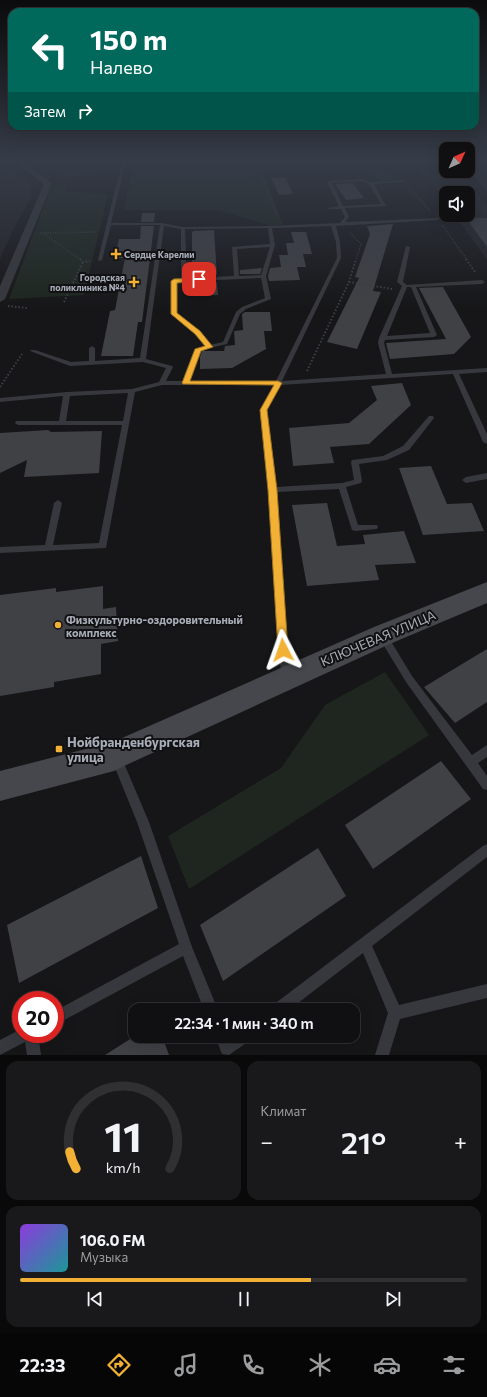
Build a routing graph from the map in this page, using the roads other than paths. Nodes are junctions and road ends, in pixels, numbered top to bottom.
1 (37, 210) edge
2 (111, 210) edge
3 (344, 210) edge
4 (437, 219) dead end
5 (108, 224) junction
6 (162, 224) junction
7 (333, 224) junction
8 (341, 224) junction
9 (270, 227) junction
10 (183, 228) junction
11 (273, 245) junction
12 (408, 247) dead end
13 (100, 260) road end
14 (263, 276) junction
15 (237, 278) junction
16 (184, 280) junction
17 (482, 282) dead end
18 (413, 286) junction
19 (404, 289) junction
20 (3, 302) edge
21 (382, 338) junction
22 (209, 347) junction
23 (92, 348) dead end
24 (33, 351) dead end
25 (143, 360) junction
26 (92, 362) junction
27 (487, 370) edge
28 (454, 372) junction
29 (389, 376) junction
30 (162, 383) junction
31 (186, 383) junction
32 (278, 383) junction
33 (132, 391) junction
34 (67, 394) junction
35 (0, 400) edge
36 (431, 418) dead end
37 (18, 423) dead end
38 (62, 423) junction
39 (125, 423) junction
40 (487, 442) edge
41 (487, 476) edge
42 (466, 480) dead end
43 (342, 486) junction
44 (273, 490) junction
45 (58, 503) dead end
46 (374, 527) dead end
47 (48, 548) junction
48 (0, 550) edge
49 (487, 592) edge
50 (382, 635) junction
51 (287, 678) junction
52 (487, 750) edge
53 (114, 756) junction
54 (471, 762) junction
55 (487, 785) edge
56 (0, 786) edge
57 (487, 850) edge
58 (365, 944) junction
59 (186, 947) junction
60 (487, 991) edge
61 (208, 1003) edge
62 (287, 1003) edge
63 (64, 1013) edge
64 (395, 1013) junction
65 (12, 1042) edge
66 (33, 1043) edge
67 (236, 1043) edge
68 (0, 1048) edge
69 (225, 1052) edge
70 (34, 1055) edge
71 (382, 1055) edge

1 - 20 street
2 - 5 lane
3 - 8 lane
4 - 8 lane
5 - 6 lane
5 - 13 lane
6 - 10 lane
6 - 25 lane
7 - 8 lane
7 - 9 lane
7 - 32 lane
9 - 10 lane
9 - 11 lane
10 - 16 lane
11 - 14 lane
11 - 15 lane
12 - 19 lane
14 - 15 lane
14 - 22 lane
15 - 16 lane
16 - 22 lane
17 - 18 lane
18 - 19 lane
18 - 21 lane
19 - 21 lane
21 - 29 lane
22 - 31 lane
23 - 26 lane
24 - 26 lane
25 - 26 lane
25 - 30 lane
27 - 28 lane
28 - 29 lane
28 - 40 lane
29 - 32 lane
30 - 31 lane
30 - 33 lane
31 - 32 lane
32 - 44 lane
33 - 34 lane
33 - 39 lane
34 - 35 lane
34 - 38 lane
36 - 43 lane
37 - 38 lane
38 - 39 lane
39 - 47 lane
41 - 42 lane
43 - 44 lane
43 - 46 lane
44 - 51 lane
45 - 47 lane
47 - 48 lane
49 - 50 main road, КЛЮЧЕВАЯ УЛИЦА
50 - 51 main road, КЛЮЧЕВАЯ УЛИЦА
50 - 54 lane
51 - 53 main road, КЛЮЧЕВАЯ УЛИЦА
52 - 54 lane
53 - 56 main road, КЛЮЧЕВАЯ УЛИЦА
53 - 59 lane
54 - 55 lane
57 - 58 lane
58 - 62 lane
58 - 64 lane
59 - 61 lane
59 - 63 lane
60 - 64 lane
64 - 71 lane
65 - 68 lane
66 - 70 lane
67 - 69 lane

